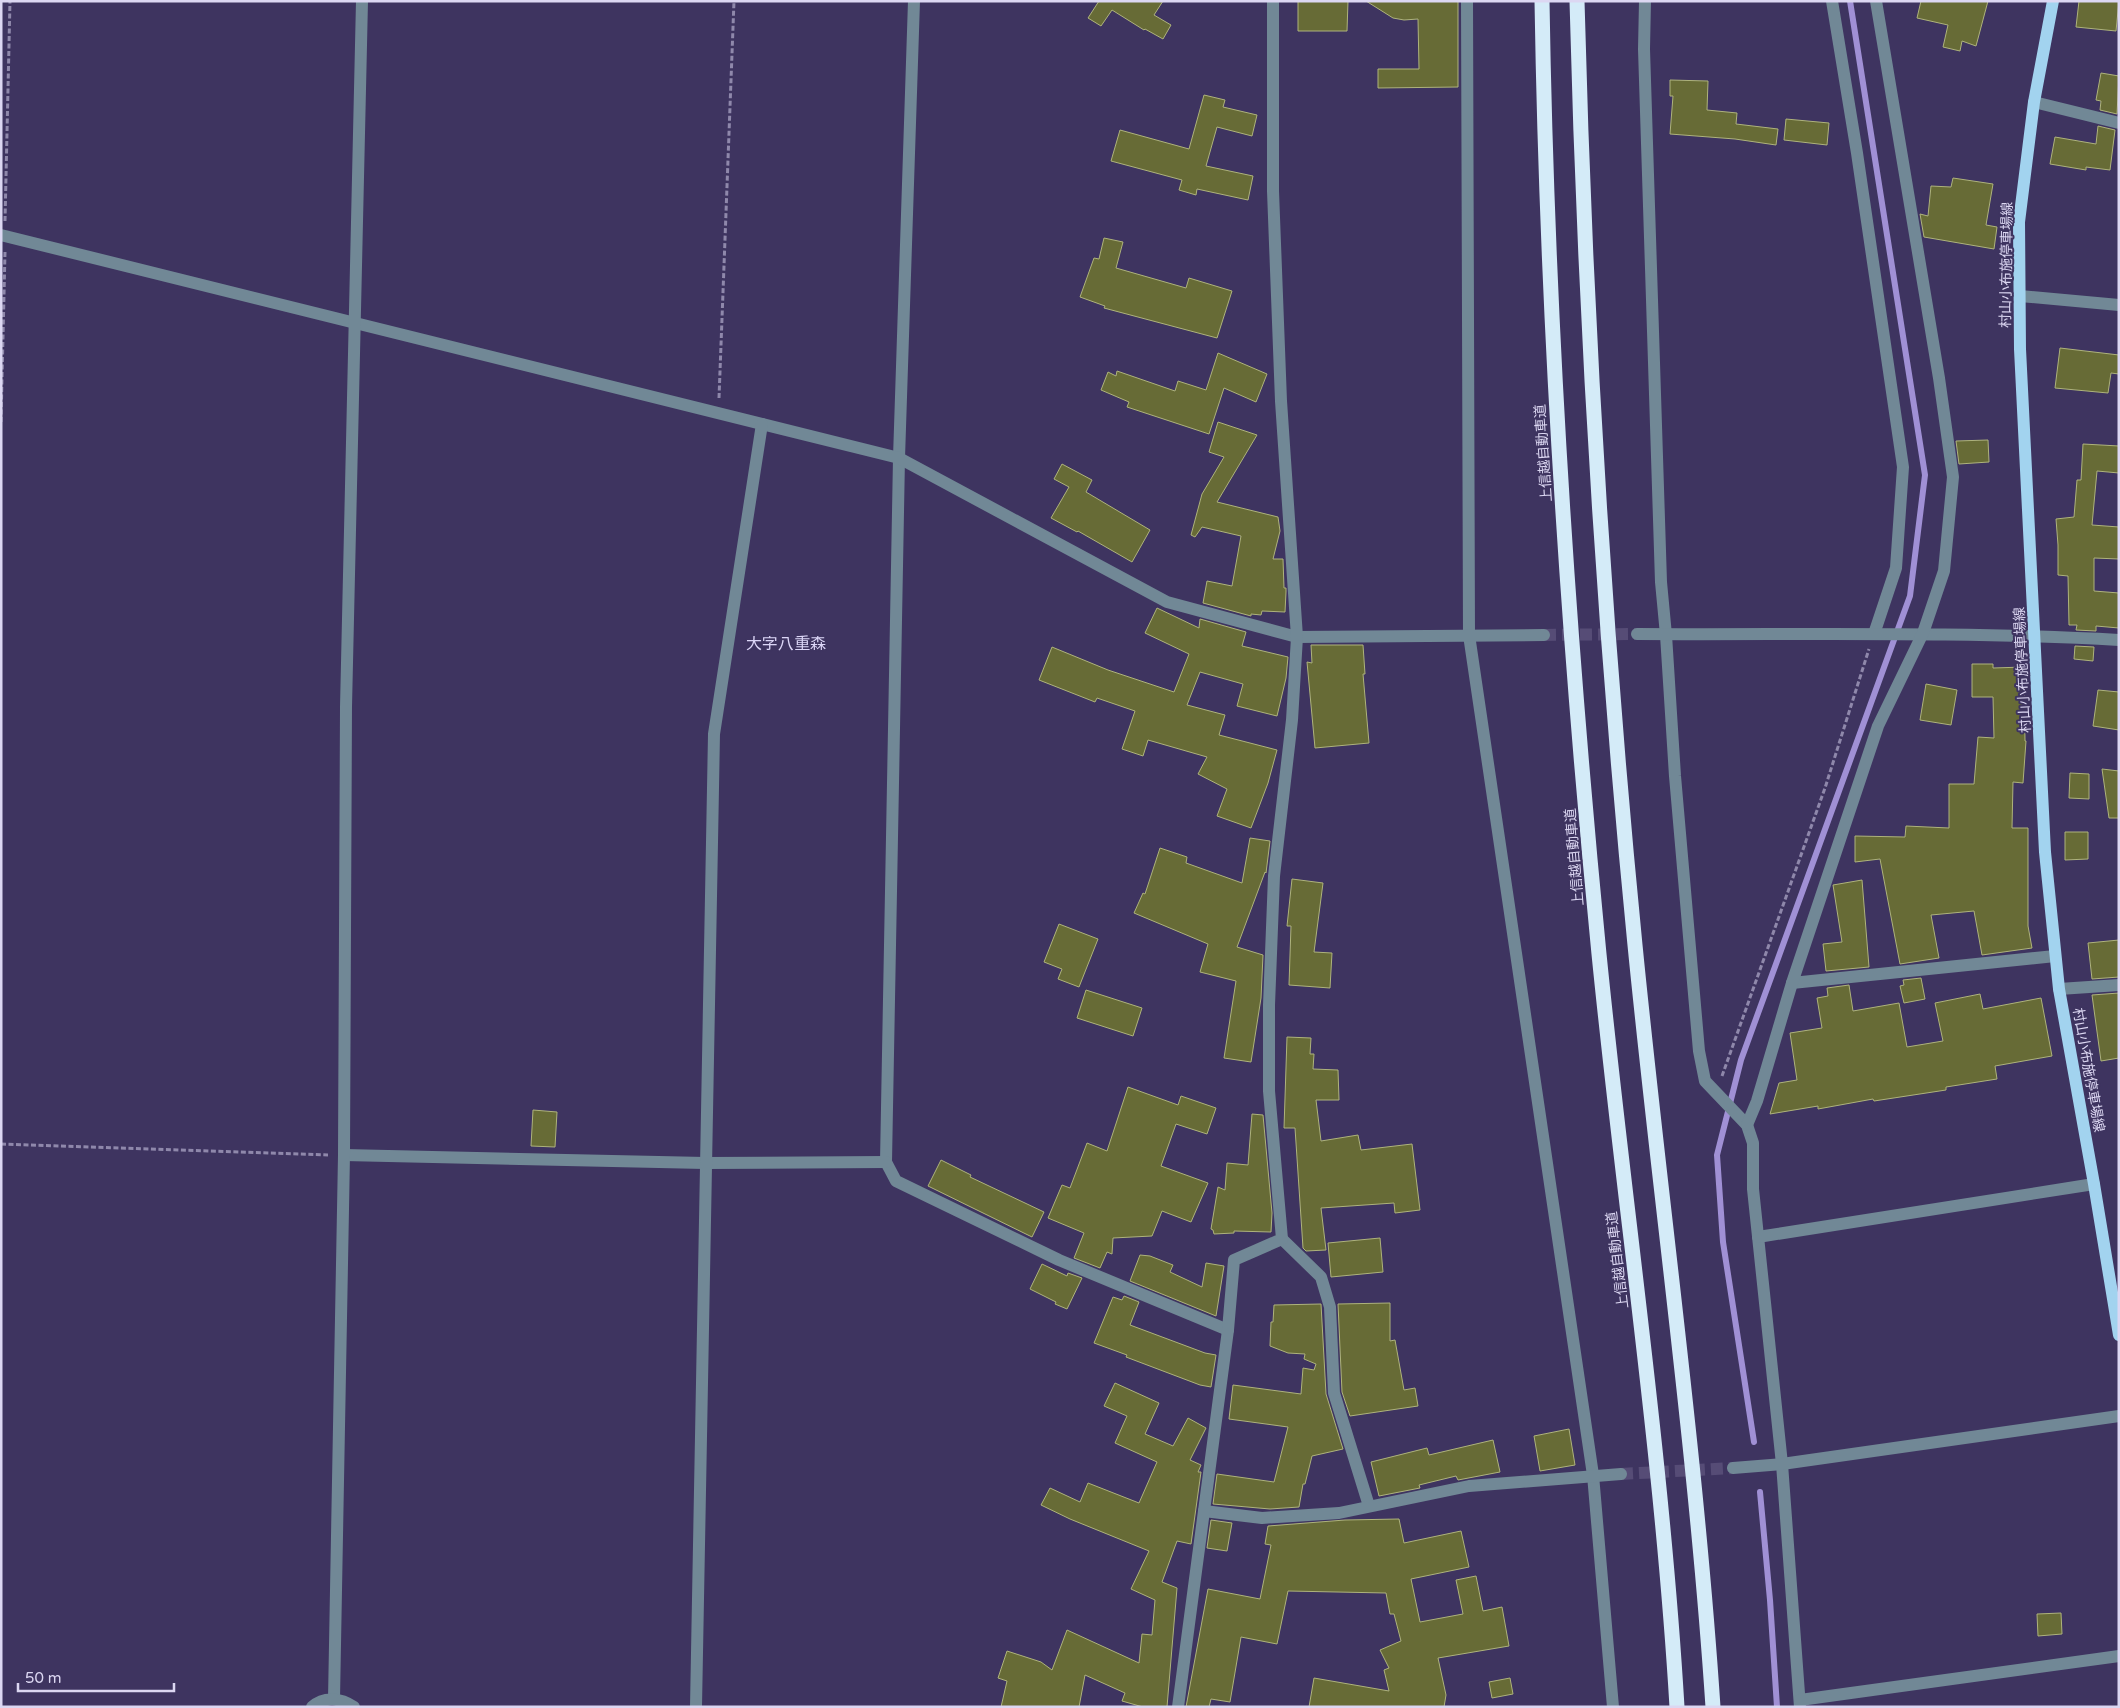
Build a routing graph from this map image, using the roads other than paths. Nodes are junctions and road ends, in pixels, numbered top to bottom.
1 (362, 1) edge
2 (914, 1) edge
3 (1272, 1) edge
4 (1467, 1) edge
5 (1542, 1) edge
6 (1577, 1) edge
7 (1645, 1) edge
8 (1832, 1) edge
9 (1876, 1) edge
10 (2053, 1) edge
11 (2034, 102) junction
12 (2119, 123) edge
13 (3, 236) edge
14 (2020, 296) junction
15 (2119, 305) edge
16 (356, 324) junction
17 (762, 424) junction
18 (899, 458) junction
19 (1917, 633) junction
20 (1638, 634) tunnel mouth
21 (1666, 634) junction
22 (1877, 634) junction
23 (1469, 635) junction
24 (1544, 635) tunnel mouth
25 (2035, 635) junction
26 (1297, 637) junction
27 (2119, 640) edge
28 (2055, 956) junction
29 (1792, 983) junction
30 (2119, 985) edge
31 (2059, 989) junction
32 (1744, 1122) junction
33 (344, 1156) junction
34 (886, 1162) junction
35 (705, 1163) junction
36 (2094, 1184) junction
37 (1758, 1238) junction
38 (1282, 1239) junction
39 (1228, 1330) junction
40 (2119, 1335) edge
41 (2119, 1416) edge
42 (1782, 1464) junction
43 (1733, 1468) tunnel mouth
44 (1621, 1474) tunnel mouth
45 (1593, 1475) junction
46 (1369, 1506) junction
47 (1204, 1511) junction
48 (2119, 1656) edge
49 (334, 1699) junction
50 (1800, 1704) edge
51 (312, 1707) edge
52 (354, 1707) edge
53 (696, 1707) edge
54 (1178, 1707) edge
55 (1613, 1707) edge
56 (1677, 1707) edge
57 (1712, 1707) edge

1 - 16 street
2 - 18 street
3 - 26 street
4 - 23 street
5 - 56 highway, 上信越自動車道
6 - 57 highway
7 - 21 street
8 - 22 street
9 - 19 street
10 - 11 main road, 村山小布施停車場線
11 - 12 street
11 - 14 main road, 村山小布施停車場線
13 - 16 street
14 - 15 street
14 - 25 main road, 村山小布施停車場線
16 - 17 street
16 - 33 street
17 - 18 street
17 - 35 street
18 - 26 street
18 - 34 street
19 - 22 street
19 - 25 street
19 - 29 street
20 - 21 street
21 - 22 street
21 - 32 street
23 - 24 street
23 - 26 street
23 - 45 street
25 - 27 street
25 - 28 main road, 村山小布施停車場線
26 - 38 street
28 - 29 street
28 - 31 main road, 村山小布施停車場線
29 - 32 street
30 - 31 street
31 - 36 main road, 村山小布施停車場線
32 - 37 street
33 - 35 street
33 - 49 street
34 - 35 street
34 - 39 street
35 - 53 street
36 - 37 street
36 - 40 main road, 村山小布施停車場線
37 - 42 street
38 - 39 street
38 - 46 street
39 - 47 street
41 - 42 street
42 - 43 street
42 - 50 street
44 - 45 street
45 - 46 street
45 - 55 street
46 - 47 street
47 - 54 street
48 - 50 street
49 - 51 street
49 - 52 street

